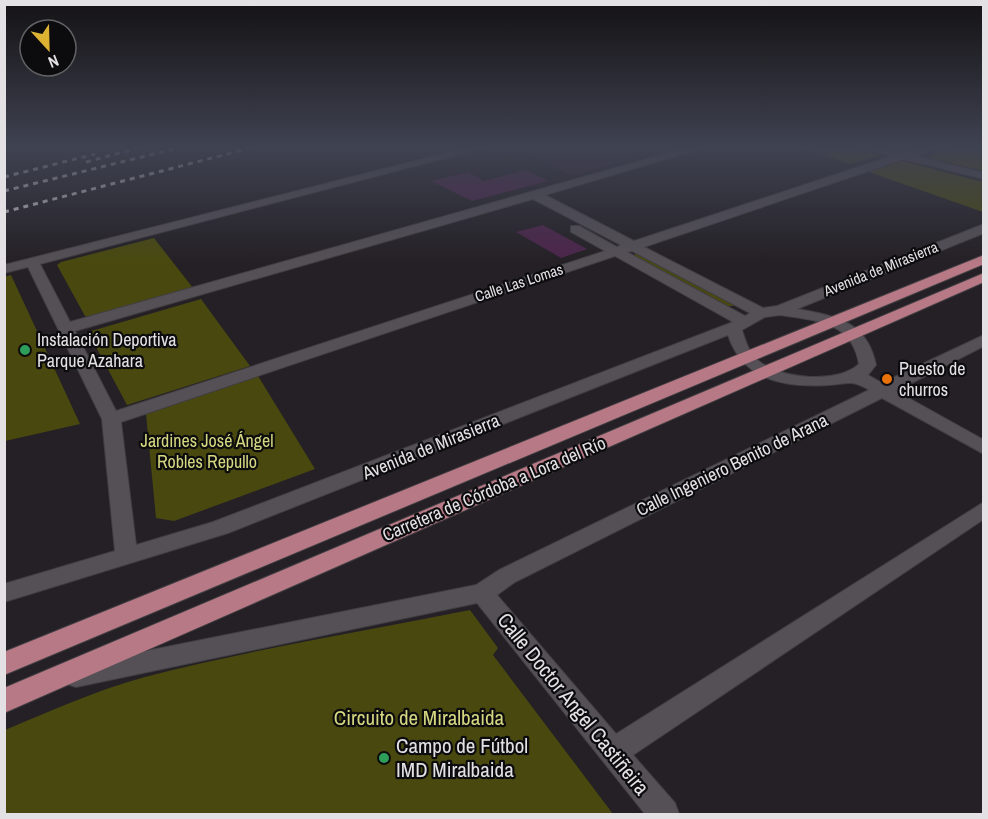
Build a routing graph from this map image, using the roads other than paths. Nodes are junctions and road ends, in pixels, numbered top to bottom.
1 (328, 186) edge
2 (565, 186) edge
3 (811, 186) edge
4 (535, 195) junction
5 (521, 199) junction
6 (984, 228) edge
7 (632, 245) junction
8 (615, 251) junction
9 (984, 259) edge
10 (32, 262) junction
11 (4, 269) edge
12 (984, 277) edge
13 (780, 310) junction
14 (761, 313) junction
15 (836, 322) junction
16 (738, 324) junction
17 (64, 329) junction
18 (856, 333) junction
19 (984, 340) edge
20 (746, 359) junction
21 (766, 371) junction
22 (857, 376) junction
23 (883, 390) junction
24 (111, 418) junction
25 (984, 448) edge
26 (984, 509) edge
27 (127, 558) junction
28 (4, 593) edge
29 (482, 593) junction
30 (4, 664) edge
31 (51, 681) junction
32 (4, 701) edge
33 (613, 752) junction
34 (664, 814) edge

1 - 10 street
2 - 4 street
3 - 7 street, Calle Las Lomas
4 - 5 street
4 - 7 street
5 - 8 street
5 - 17 street
6 - 13 street, Avenida de Mirasierra
7 - 8 street, Calle Las Lomas
7 - 14 street
8 - 16 street
8 - 24 street, Calle Las Lomas
9 - 15 main road, Carretera de Córdoba a Lora del Río
10 - 11 street
10 - 17 street
12 - 18 main road, Carretera de Córdoba a Lora del Río
13 - 14 street, Avenida de Mirasierra
13 - 15 street
14 - 16 street, Avenida de Mirasierra
15 - 18 street
15 - 20 main road, Carretera de Córdoba a Lora del Río
16 - 20 street
16 - 27 street, Avenida de Mirasierra
17 - 24 street
18 - 21 main road, Carretera de Córdoba a Lora del Río
18 - 22 street
19 - 23 street, Calle Ingeniero Benito de Arana
20 - 21 street
20 - 30 main road, Carretera de Córdoba a Lora del Río
21 - 22 street
21 - 31 main road, Carretera de Córdoba a Lora del Río
22 - 23 street
23 - 25 street
23 - 29 street, Calle Ingeniero Benito de Arana
24 - 27 street
26 - 33 street
27 - 28 street, Avenida de Mirasierra
29 - 31 street
29 - 33 street, Calle Doctor Angel Castiñeira
31 - 32 main road, Carretera de Córdoba a Lora del Río
33 - 34 street, Calle Doctor Angel Castiñeira

